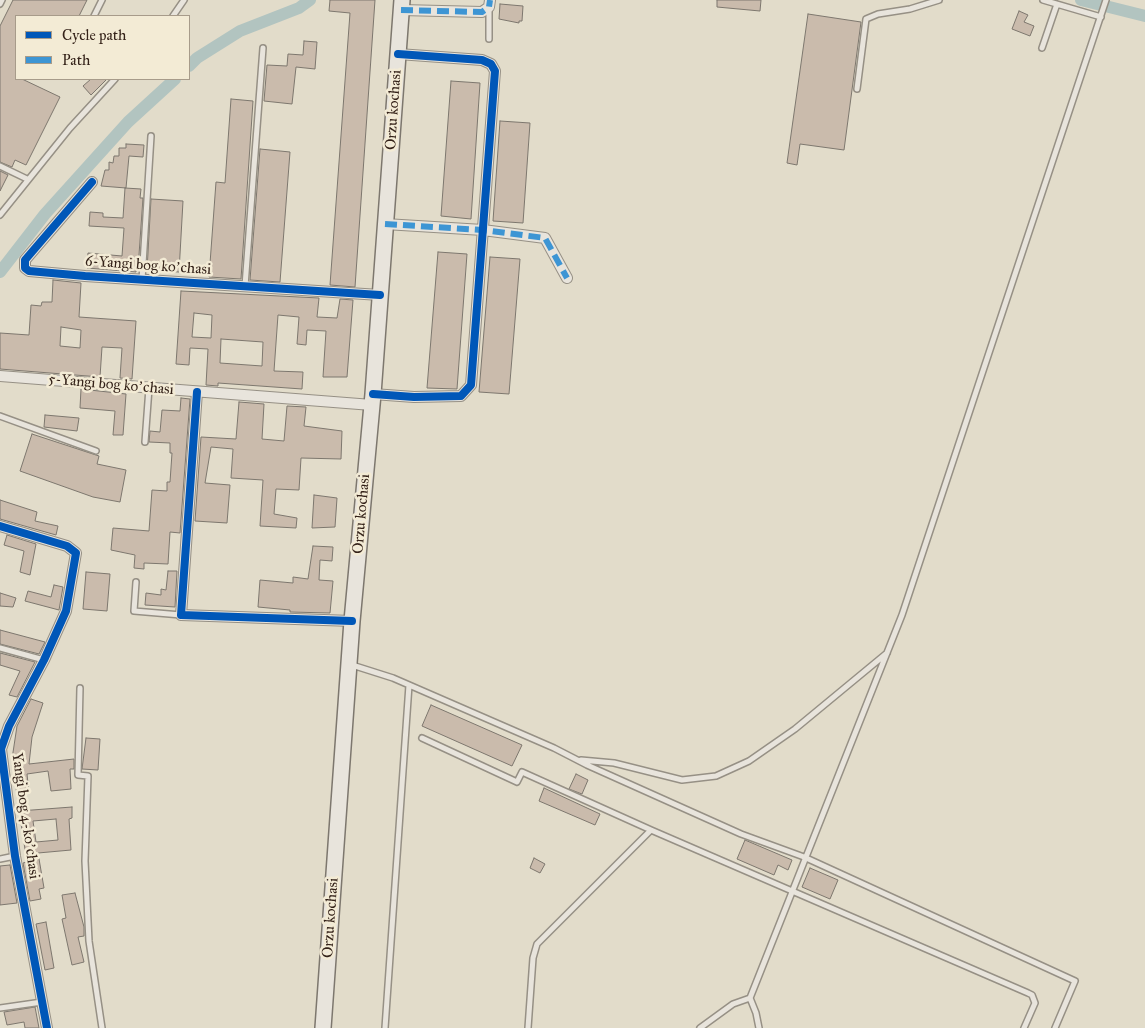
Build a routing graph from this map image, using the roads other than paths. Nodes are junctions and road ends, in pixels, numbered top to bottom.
1 (2, 0) edge
2 (102, 0) edge
3 (184, 0) edge
4 (939, 0) edge
5 (1043, 0) edge
6 (1106, 0) edge
7 (490, 3) edge
8 (0, 4) edge
9 (1057, 4) junction
10 (402, 5) edge
11 (94, 15) edge
12 (174, 15) edge
13 (1101, 17) junction
14 (488, 38) dead end
15 (263, 48) dead end
16 (1042, 48) dead end
17 (398, 54) junction
18 (114, 80) edge
19 (856, 89) dead end
20 (151, 136) dead end
21 (0, 166) edge
22 (26, 179) junction
23 (92, 182) dead end
24 (0, 215) edge
25 (385, 224) junction
26 (483, 230) junction
27 (567, 278) dead end
28 (142, 280) junction
29 (245, 286) junction
30 (380, 295) junction
31 (0, 376) edge
32 (148, 388) junction
33 (197, 392) junction
34 (372, 400) junction
35 (0, 416) edge
36 (145, 442) dead end
37 (96, 451) dead end
38 (0, 526) edge
39 (136, 582) dead end
40 (181, 614) junction
41 (352, 621) junction
42 (0, 648) edge
43 (887, 653) junction
44 (44, 660) junction
45 (349, 664) junction
46 (409, 685) junction
47 (80, 688) dead end
48 (422, 738) dead end
49 (0, 749) edge
50 (576, 759) junction
51 (651, 830) junction
52 (15, 856) junction
53 (804, 857) junction
54 (0, 859) edge
55 (791, 892) junction
56 (750, 998) junction
57 (42, 1002) junction
58 (0, 1008) edge
59 (46, 1028) edge
60 (102, 1028) edge
61 (323, 1028) edge
62 (385, 1028) edge
63 (528, 1028) edge
64 (700, 1028) edge
65 (759, 1028) edge
66 (1024, 1028) edge
67 (1055, 1028) edge

1 - 8 lane
2 - 11 lane
3 - 12 lane
4 - 19 lane
5 - 9 lane
6 - 13 lane
7 - 10 street
7 - 14 lane
9 - 13 lane
9 - 16 lane
10 - 17 main road, Orzu kochasi
13 - 43 lane
15 - 29 lane
17 - 25 main road, Orzu kochasi
17 - 26 street, 5-Yangi bog koʼchasi
18 - 22 lane
20 - 28 lane
21 - 22 lane
22 - 24 lane
23 - 28 street, 6-Yangi bog koʼchasi
25 - 26 street
25 - 30 main road, Orzu kochasi
26 - 27 street
26 - 34 street, 5-Yangi bog koʼchasi
28 - 29 street, 6-Yangi bog koʼchasi
29 - 30 street, 6-Yangi bog koʼchasi
30 - 34 main road, Orzu kochasi
31 - 32 street, 5-Yangi bog koʼchasi
32 - 33 street, 5-Yangi bog koʼchasi
32 - 36 lane
33 - 34 street, 5-Yangi bog koʼchasi
33 - 40 street
34 - 41 main road, Orzu kochasi
35 - 37 lane
38 - 44 street, Yangi bog 4-koʼchasi
39 - 40 lane
40 - 41 street
41 - 45 main road, Orzu kochasi
42 - 44 lane
43 - 50 lane
43 - 53 lane
44 - 49 street, Yangi bog 4-koʼchasi
45 - 46 lane
45 - 61 main road, Orzu kochasi
46 - 50 lane
46 - 62 lane
47 - 60 lane
48 - 51 lane
49 - 52 street, Yangi bog 4-koʼchasi
50 - 53 lane
51 - 55 lane
51 - 63 lane
52 - 54 lane
52 - 57 street, Yangi bog 4-koʼchasi
53 - 55 lane
53 - 67 lane
55 - 56 lane
55 - 66 lane
56 - 64 lane
56 - 65 lane
57 - 58 lane
57 - 59 street, Yangi bog 4-koʼchasi

